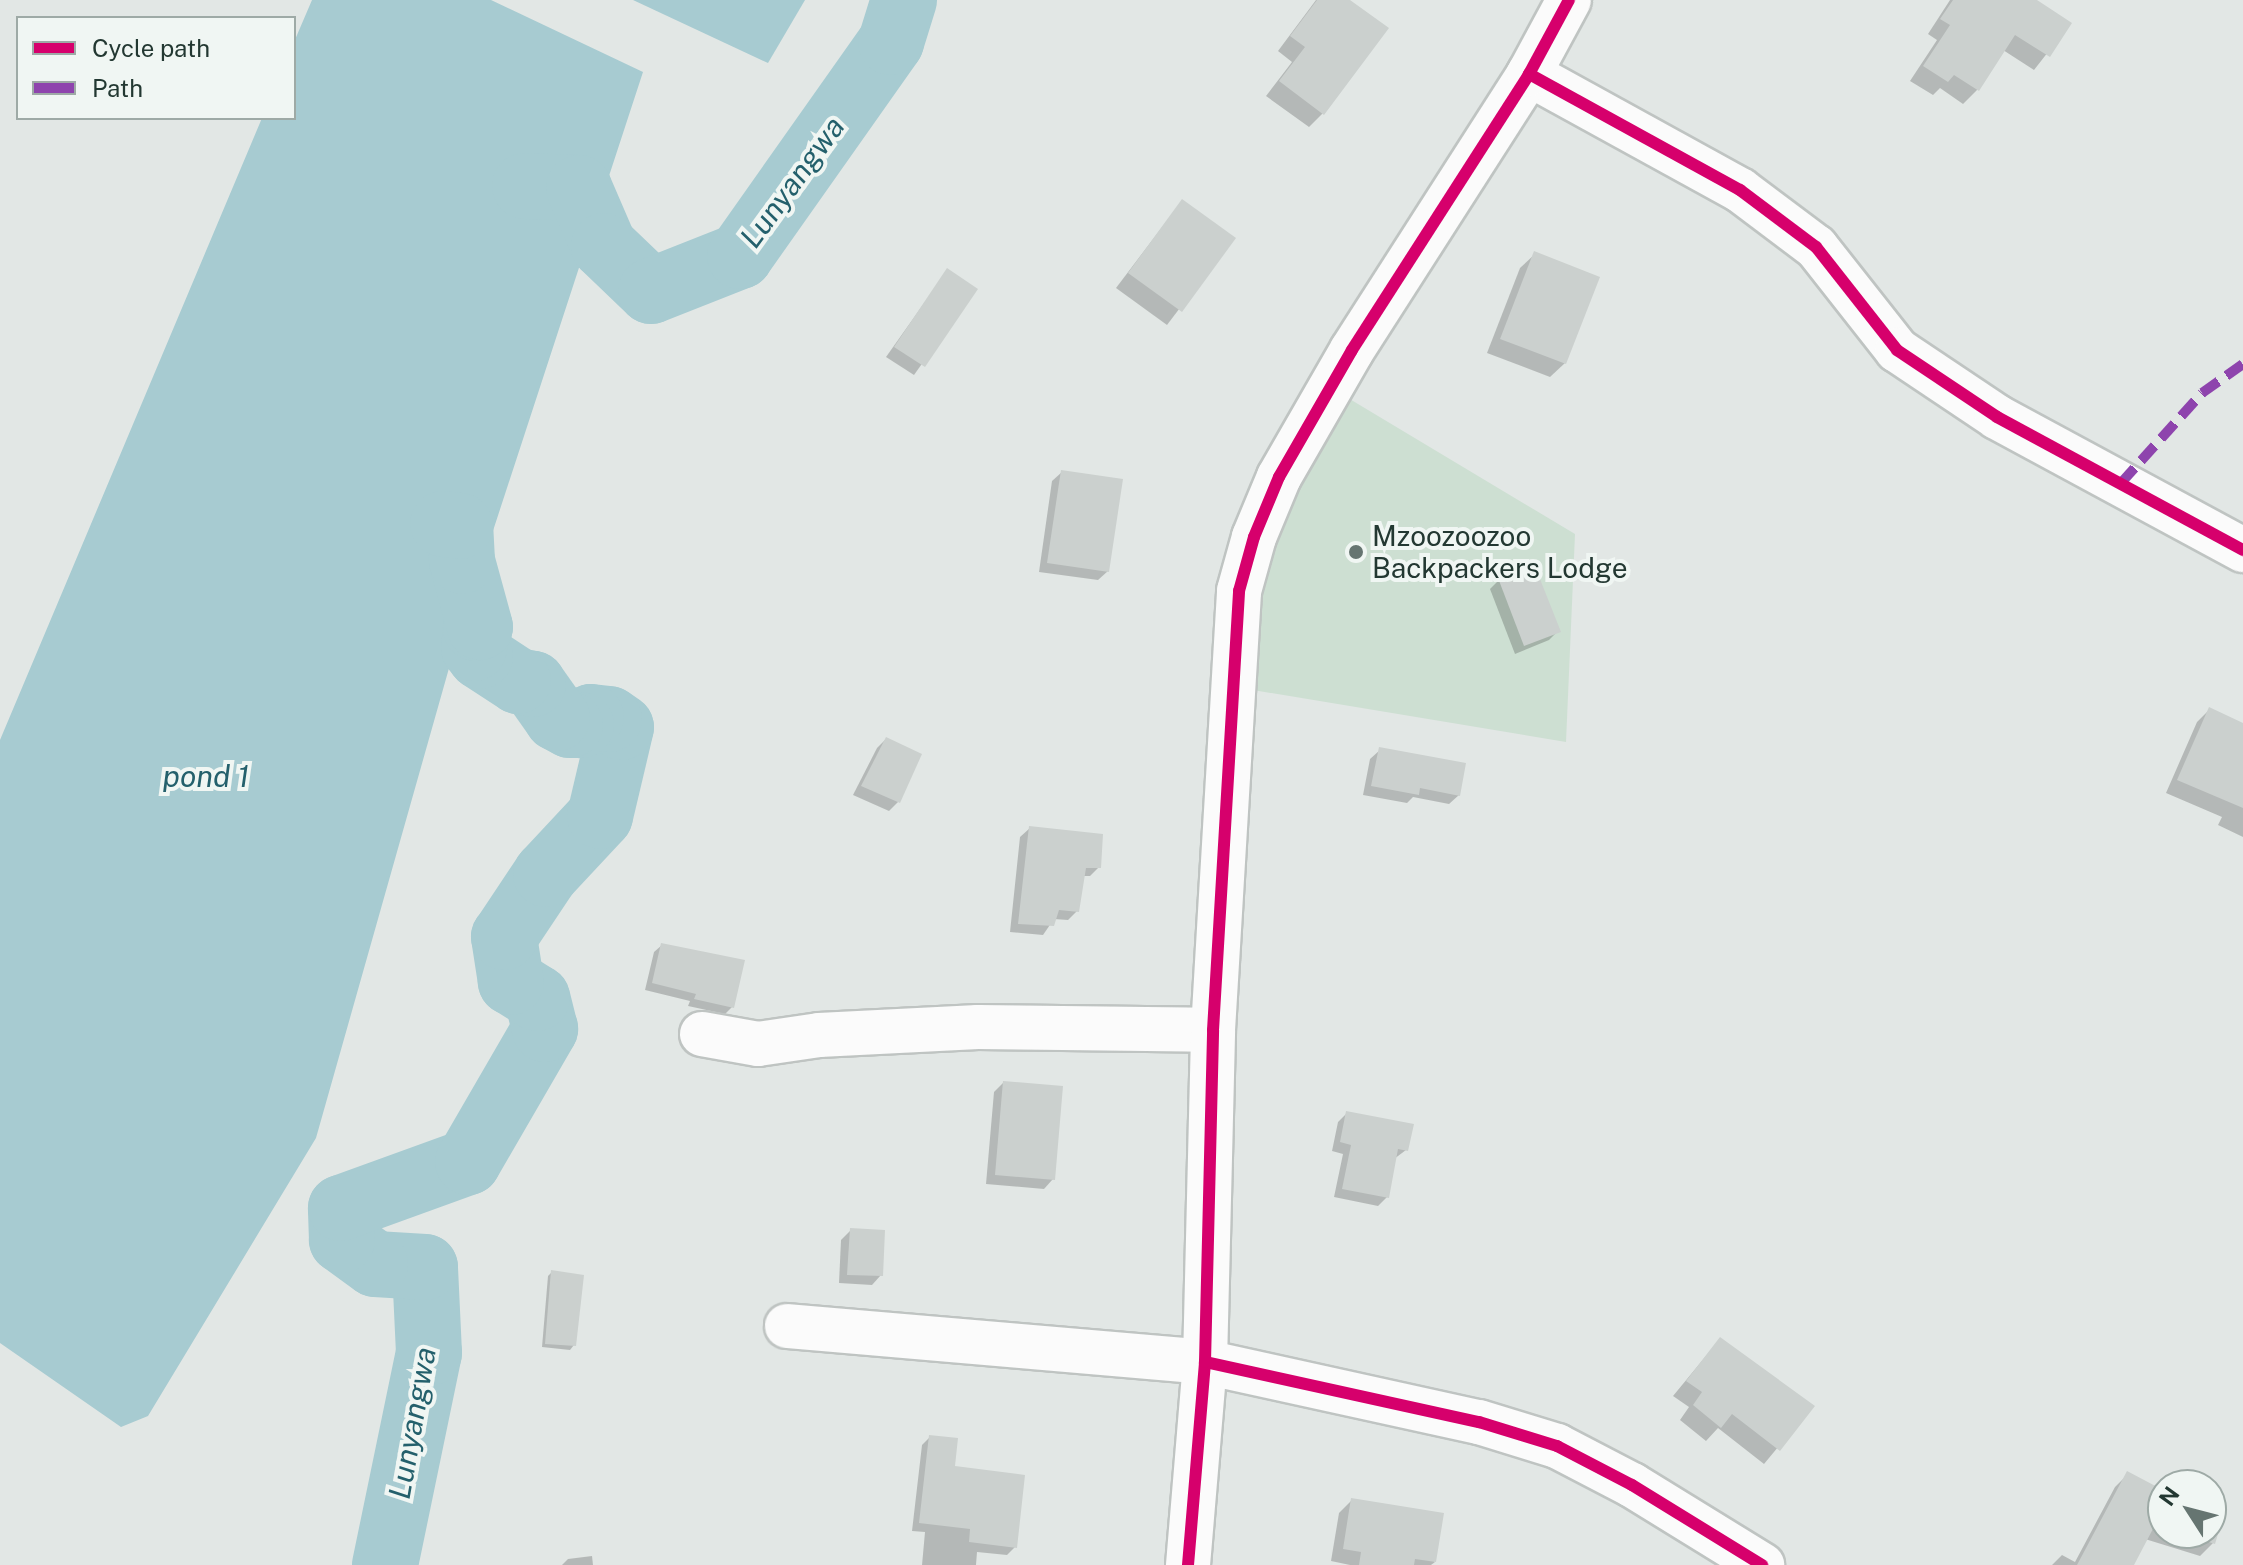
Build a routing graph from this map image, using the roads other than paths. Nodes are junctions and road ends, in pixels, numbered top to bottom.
1 (1569, 0) edge
2 (1529, 74) junction
3 (2243, 550) edge
4 (1213, 1030) junction
5 (702, 1034) dead end
6 (787, 1326) dead end
7 (1205, 1362) junction
8 (1188, 1565) edge
9 (1762, 1565) edge

1 - 2 street
2 - 3 street
2 - 4 street
4 - 5 street
4 - 7 street
6 - 7 street
7 - 8 street
7 - 9 street

